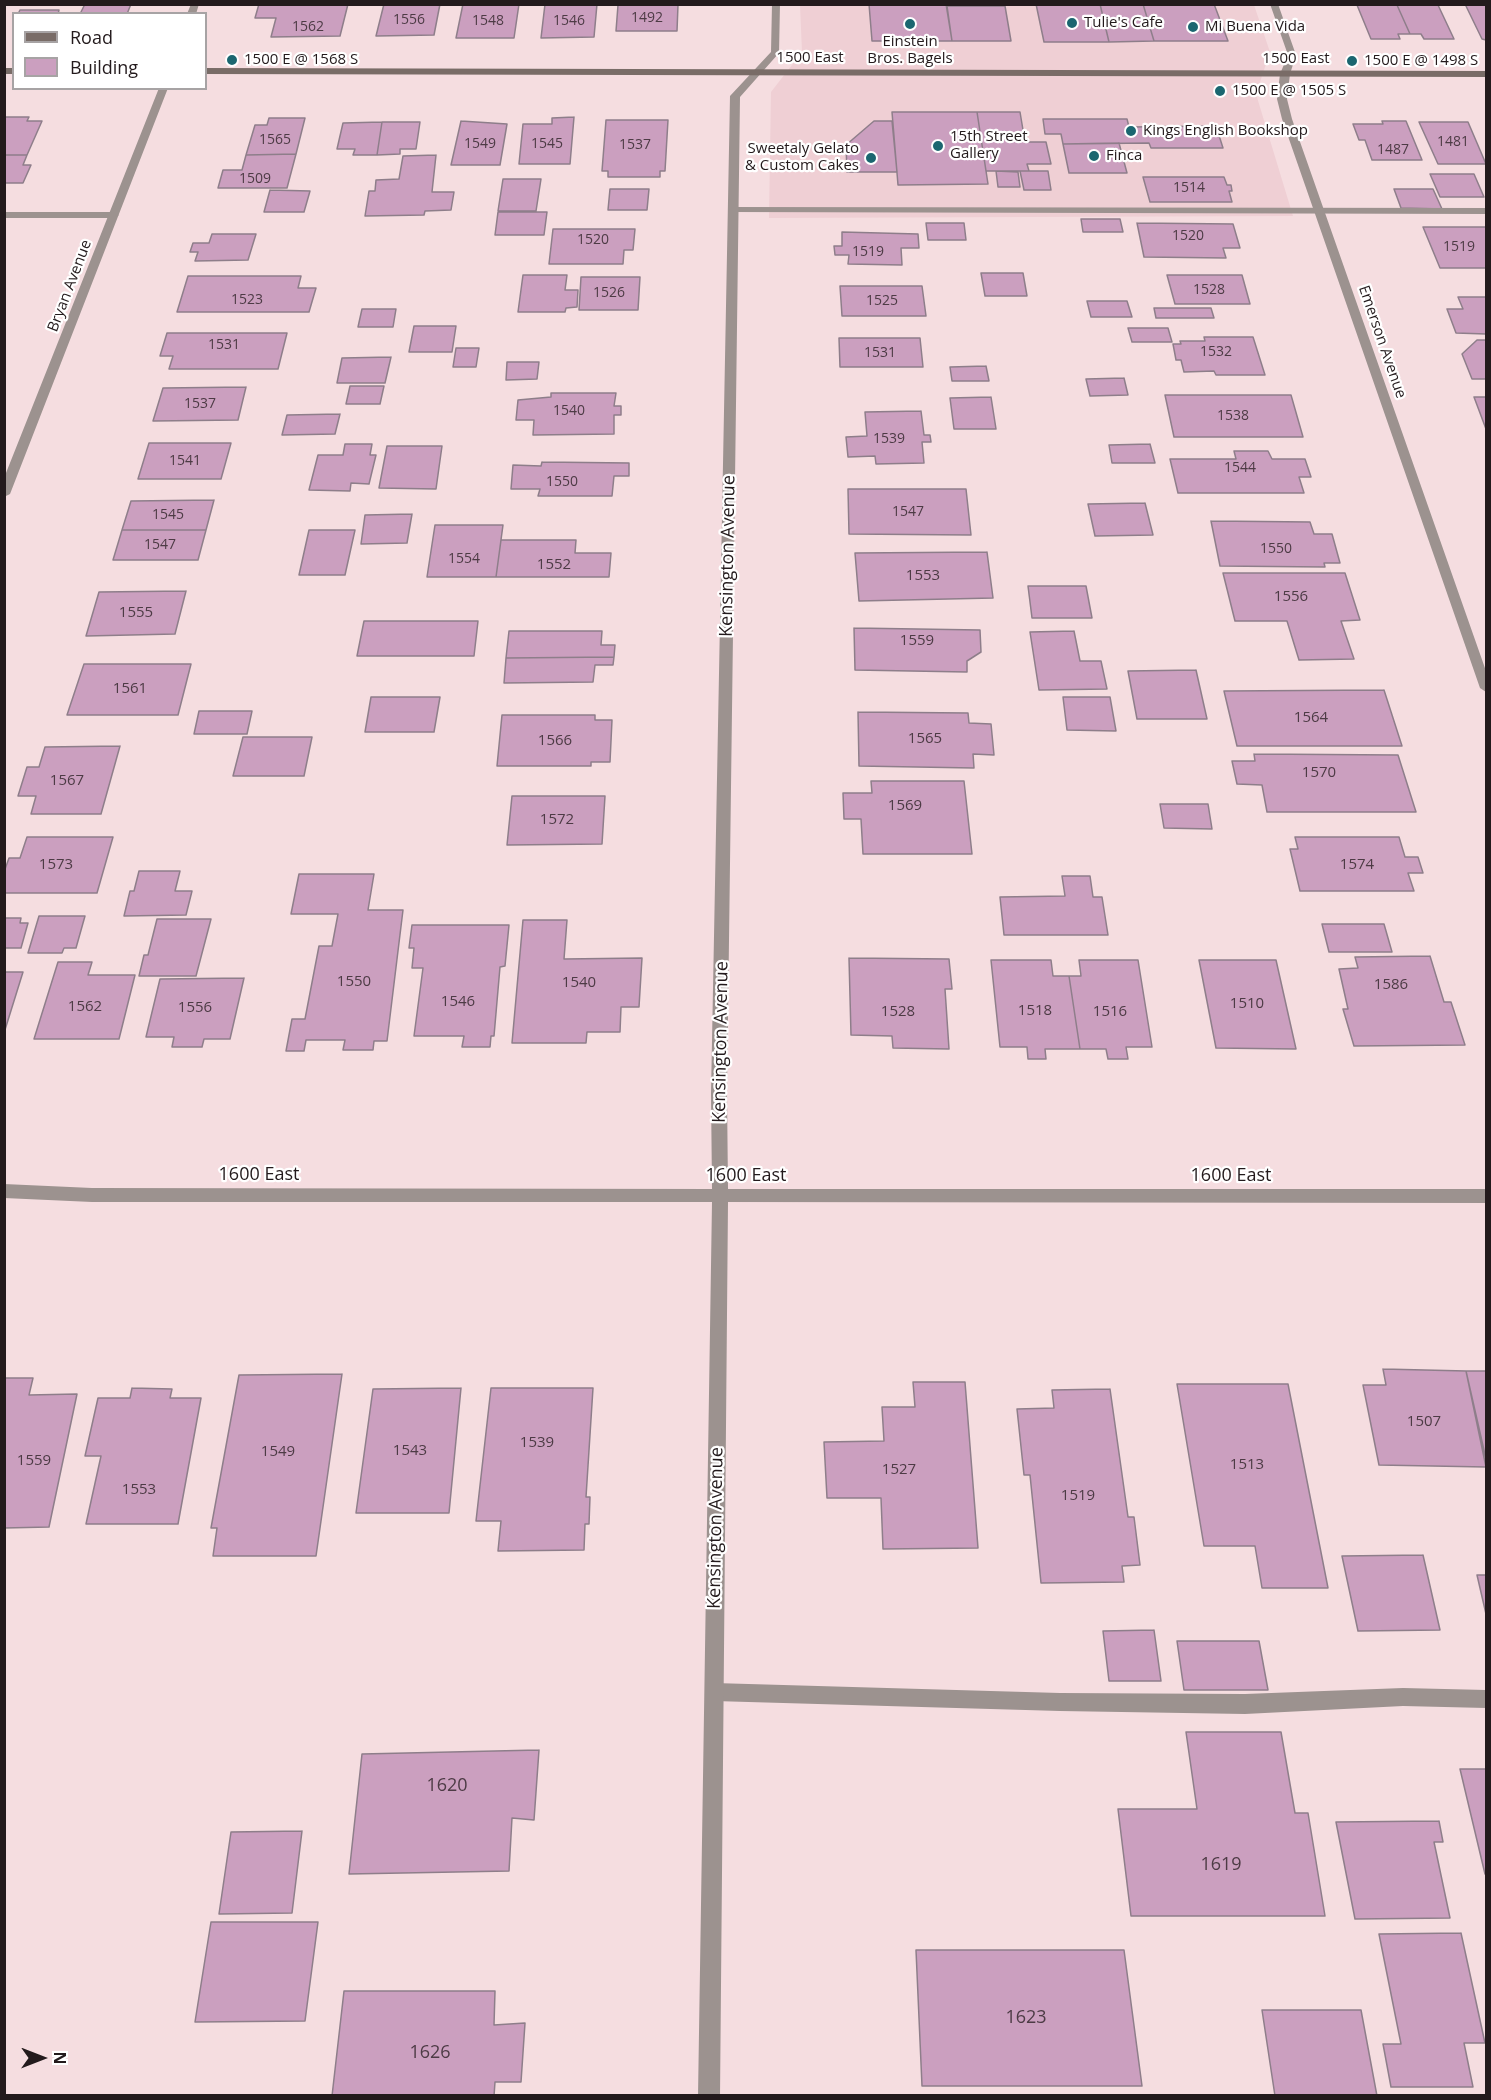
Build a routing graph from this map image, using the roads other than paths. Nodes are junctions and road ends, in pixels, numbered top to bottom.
1 (776, 4) edge
2 (1274, 4) edge
3 (207, 71) edge
4 (756, 72) junction
5 (1285, 74) junction
6 (1486, 74) edge
7 (163, 90) edge
8 (733, 210) junction
9 (1321, 210) junction
10 (1486, 211) edge
11 (4, 215) edge
12 (114, 215) junction
13 (4, 494) edge
14 (1486, 688) edge
15 (4, 1191) edge
16 (720, 1195) junction
17 (1486, 1196) edge
18 (714, 1692) junction
19 (1486, 1699) edge
20 (710, 2096) edge

1 - 4 street, Kensington Avenue
2 - 5 street, Emerson Avenue
3 - 4 street, 1500 East
4 - 5 street, 1500 East
4 - 8 street, Kensington Avenue
5 - 6 street, 1500 East
5 - 9 street, Emerson Avenue
7 - 12 street, Bryan Avenue
8 - 9 street
8 - 16 street, Kensington Avenue
9 - 10 street
9 - 14 street, Emerson Avenue
11 - 12 street
12 - 13 street, Bryan Avenue
15 - 16 street, 1600 East
16 - 17 street, 1600 East
16 - 18 street, Kensington Avenue
18 - 19 street
18 - 20 street, Kensington Avenue

